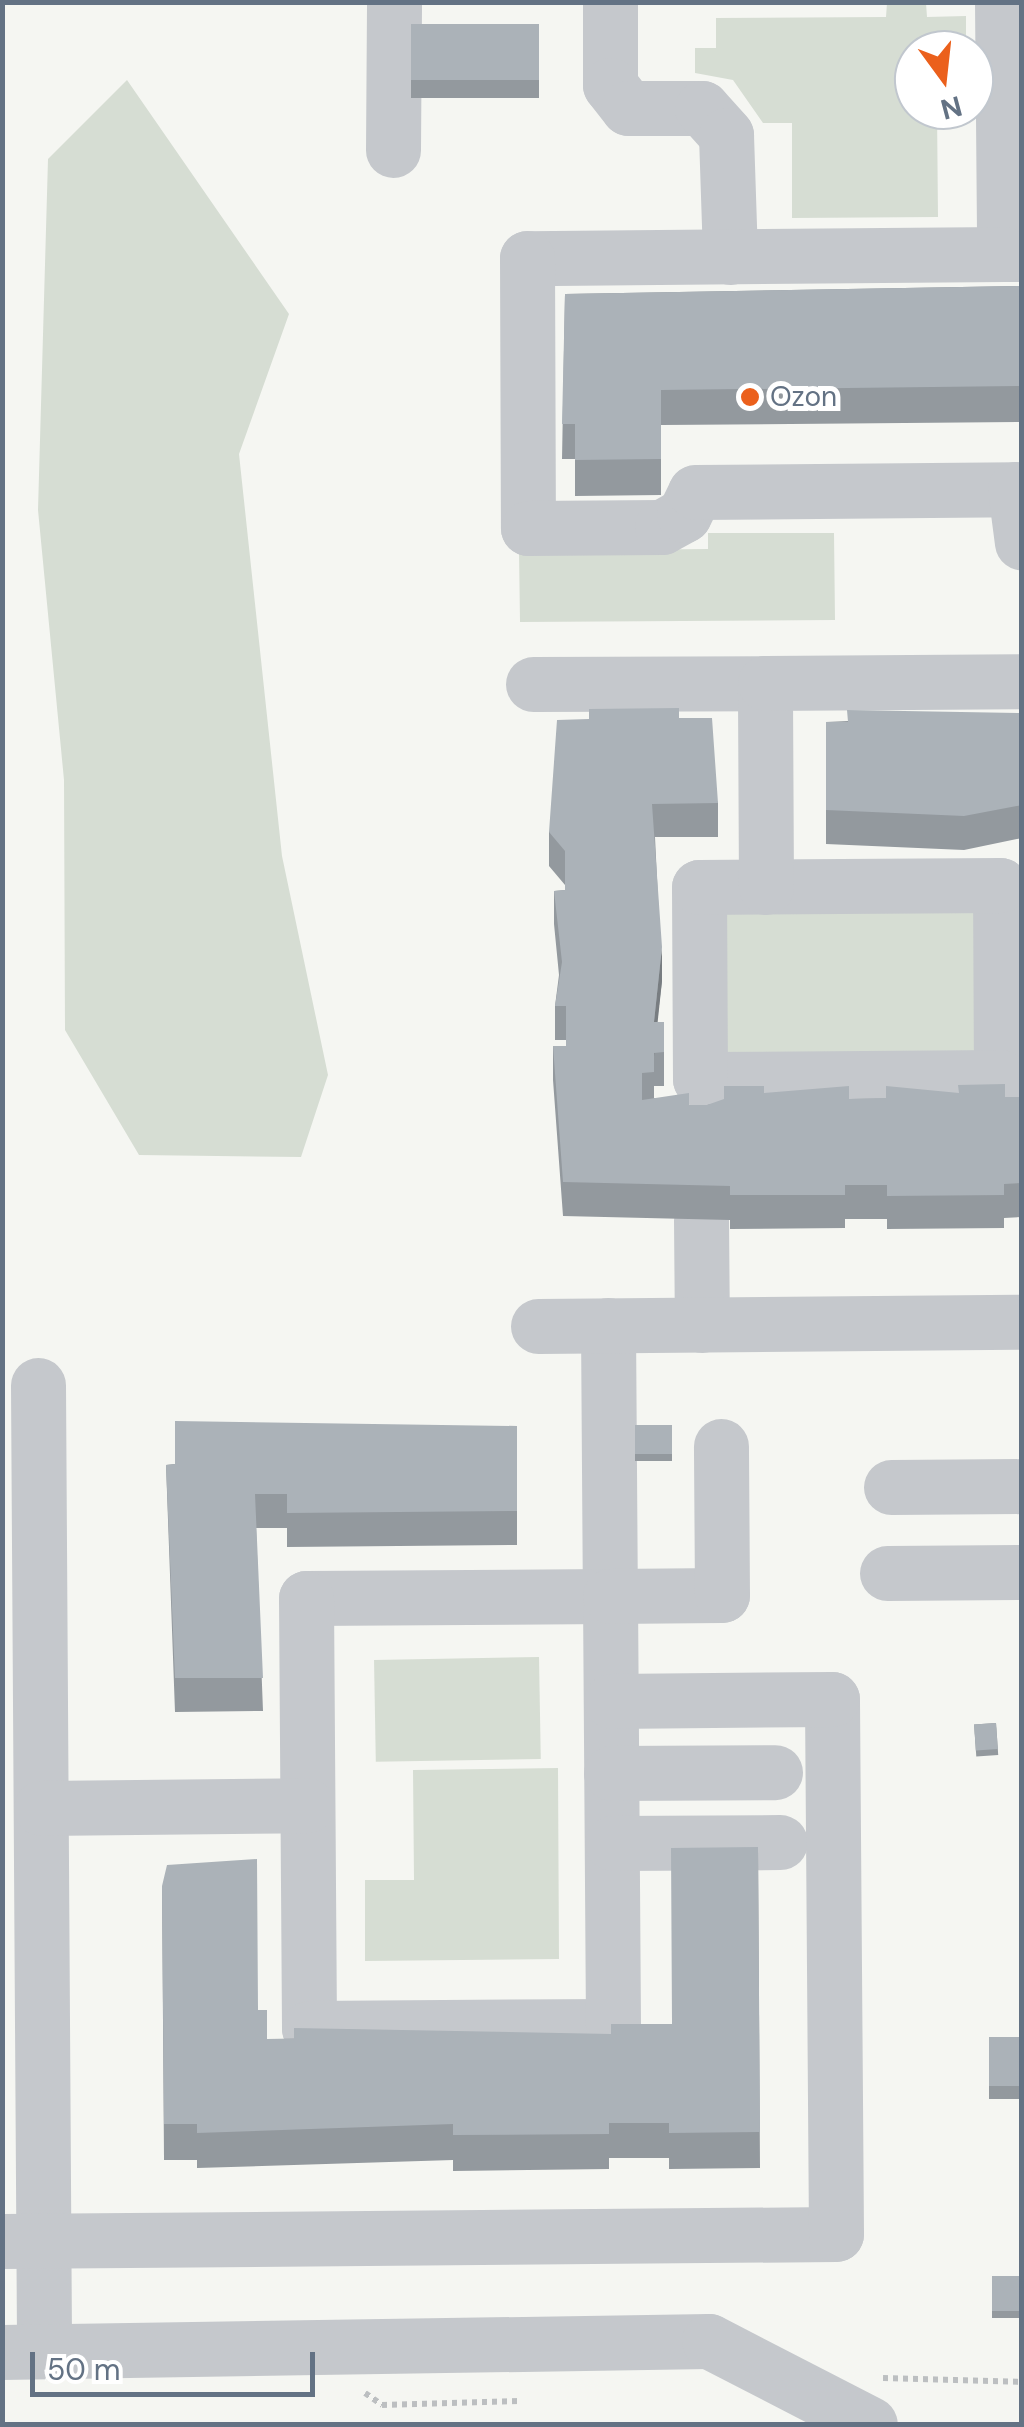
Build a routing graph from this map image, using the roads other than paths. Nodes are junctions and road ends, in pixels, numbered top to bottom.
1 (394, 2) edge
2 (610, 2) edge
3 (1002, 2) edge
4 (393, 150) dead end
5 (1013, 254) edge
6 (730, 257) junction
7 (1022, 542) edge
8 (1022, 681) edge
9 (765, 683) junction
10 (534, 684) dead end
11 (766, 887) junction
12 (700, 1079) junction
13 (700, 1139) edge
14 (701, 1220) edge
15 (1022, 1322) edge
16 (702, 1324) junction
17 (608, 1325) junction
18 (538, 1326) dead end
19 (38, 1385) dead end
20 (721, 1446) dead end
21 (1022, 1486) edge
22 (891, 1487) dead end
23 (1022, 1572) edge
24 (887, 1573) dead end
25 (610, 1596) junction
26 (611, 1701) junction
27 (775, 1772) dead end
28 (611, 1773) junction
29 (307, 1805) junction
30 (28, 1838) edge
31 (780, 1842) dead end
32 (612, 1843) junction
33 (23, 2241) edge
34 (24, 2352) edge
35 (870, 2424) edge

1 - 4 lane
2 - 6 lane
3 - 5 lane
5 - 6 lane
6 - 7 lane
8 - 9 lane
9 - 10 lane
9 - 11 lane
11 - 12 lane
11 - 12 lane
12 - 13 lane
14 - 16 lane
15 - 16 lane
16 - 17 lane
17 - 18 lane
17 - 25 lane
19 - 30 lane
20 - 25 lane
21 - 22 lane
23 - 24 lane
25 - 26 lane
25 - 29 lane
26 - 28 lane
26 - 33 lane
27 - 28 lane
28 - 32 lane
29 - 30 lane
29 - 32 lane
30 - 33 lane
31 - 32 lane
33 - 34 lane
34 - 35 lane

